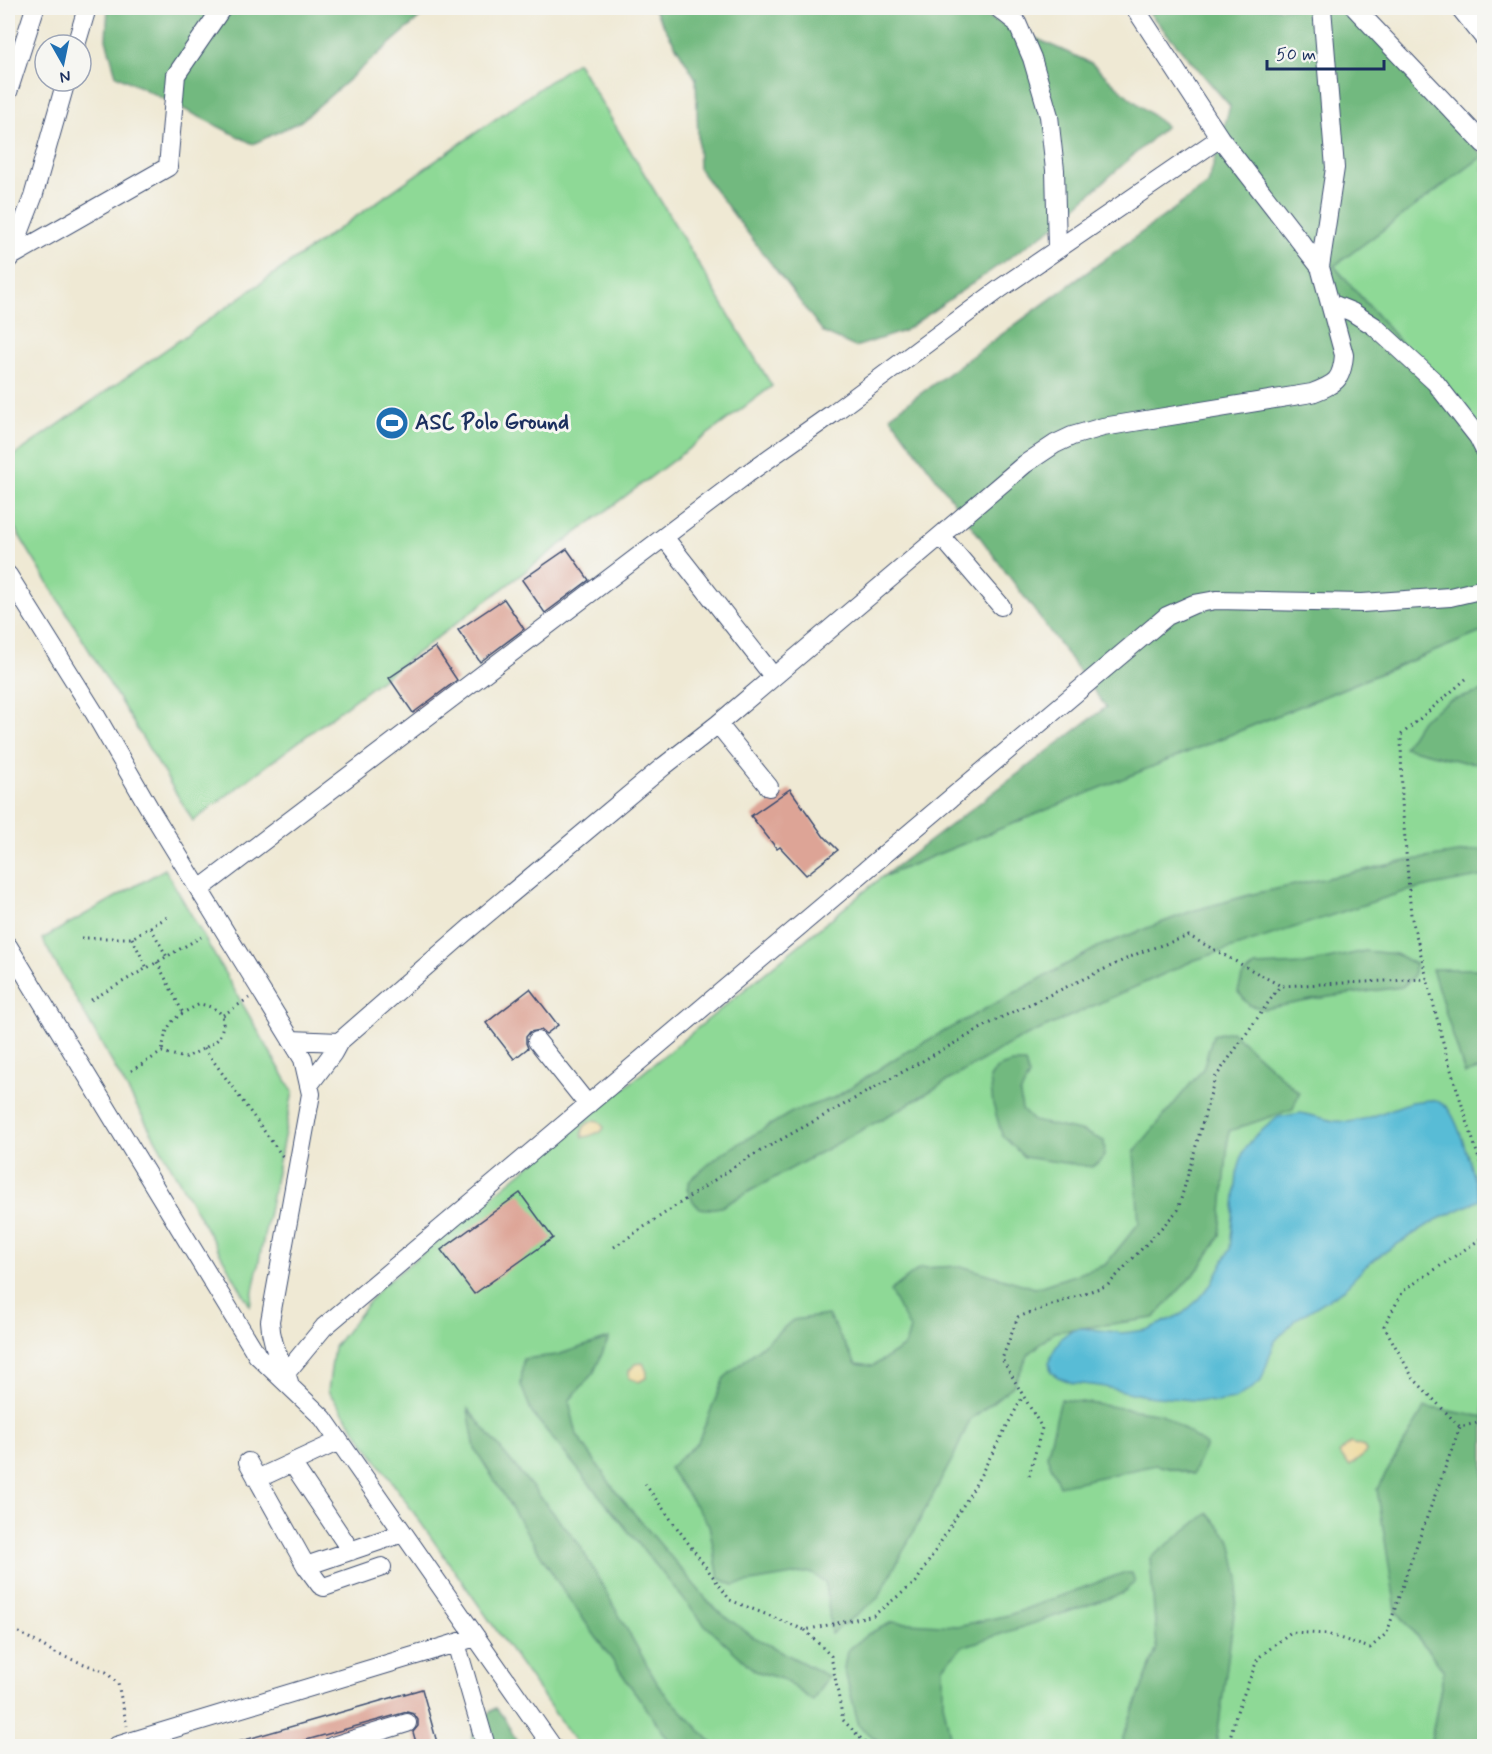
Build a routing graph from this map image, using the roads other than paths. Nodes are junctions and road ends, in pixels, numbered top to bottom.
1 (35, 8) edge
2 (87, 8) edge
3 (222, 8) edge
4 (998, 8) edge
5 (1135, 8) edge
6 (1322, 8) edge
7 (1356, 8) edge
8 (1460, 8) edge
9 (1484, 8) edge
10 (1485, 15) edge
11 (80, 33) edge
12 (1485, 38) edge
13 (8, 92) edge
14 (63, 93) edge
15 (1220, 138) junction
16 (1485, 144) edge
17 (1057, 248) junction
18 (9, 259) edge
19 (1320, 267) junction
20 (1330, 303) junction
21 (1485, 449) edge
22 (941, 536) junction
23 (664, 537) junction
24 (8, 575) edge
25 (1485, 589) edge
26 (1001, 606) dead end
27 (773, 676) junction
28 (718, 724) junction
29 (769, 787) dead end
30 (200, 890) junction
31 (8, 946) edge
32 (291, 1040) junction
33 (537, 1041) dead end
34 (339, 1042) junction
35 (309, 1085) junction
36 (588, 1105) junction
37 (288, 1380) junction
38 (339, 1441) junction
39 (248, 1462) dead end
40 (292, 1463) junction
41 (257, 1479) junction
42 (403, 1533) junction
43 (351, 1551) junction
44 (306, 1566) junction
45 (382, 1567) dead end
46 (476, 1637) junction
47 (456, 1643) junction
48 (407, 1723) dead end
49 (126, 1745) edge
50 (338, 1746) edge
51 (486, 1746) edge
52 (552, 1746) edge

1 - 13 street
2 - 11 street
3 - 18 street
4 - 17 street
5 - 15 street
6 - 19 street
7 - 16 street
8 - 12 street
9 - 10 street
14 - 18 street
15 - 17 street
15 - 19 street
17 - 23 street
19 - 20 street
20 - 21 street
20 - 22 street
22 - 26 street
22 - 27 street
23 - 27 street
23 - 30 street
24 - 30 street
25 - 36 street
27 - 28 street
28 - 29 street
28 - 34 street
30 - 32 street
31 - 37 street
32 - 34 street
32 - 35 street
33 - 36 street
34 - 35 street
35 - 37 street
36 - 37 street
37 - 38 street
38 - 40 street
38 - 42 street
39 - 41 street
40 - 41 street
40 - 43 street
41 - 44 street
42 - 43 street
42 - 46 street
43 - 44 street
44 - 45 street
46 - 47 street
46 - 52 street
47 - 49 street
47 - 51 street
48 - 50 street

